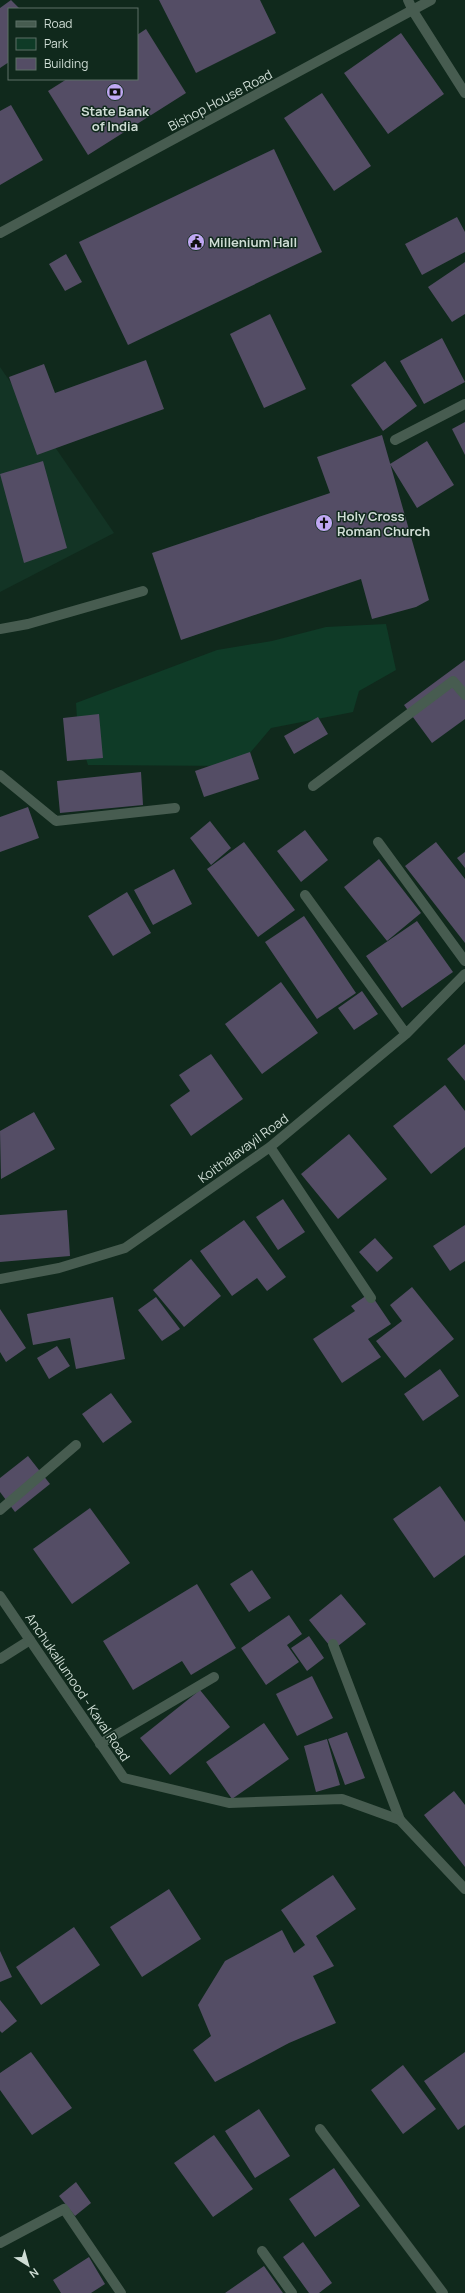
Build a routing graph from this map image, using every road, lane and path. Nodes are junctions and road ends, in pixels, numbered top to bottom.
1 (408, 0) edge
2 (432, 0) edge
3 (413, 11) junction
4 (465, 93) edge
5 (0, 233) edge
6 (465, 404) edge
7 (396, 440) dead end
8 (143, 591) dead end
9 (0, 629) edge
10 (465, 695) edge
11 (0, 775) edge
12 (313, 786) dead end
13 (175, 808) dead end
14 (378, 842) dead end
15 (305, 895) dead end
16 (465, 961) edge
17 (465, 974) edge
18 (406, 1034) junction
19 (270, 1147) junction
20 (0, 1279) edge
21 (371, 1298) dead end
22 (76, 1445) dead end
23 (0, 1510) edge
24 (0, 1596) edge
25 (30, 1640) junction
26 (333, 1644) dead end
27 (0, 1659) edge
28 (214, 1678) dead end
29 (100, 1744) junction
30 (400, 1820) junction
31 (465, 1889) edge
32 (320, 2129) dead end
33 (0, 2243) edge
34 (262, 2251) dead end
35 (121, 2293) edge
36 (292, 2293) edge
37 (443, 2293) edge

1 - 3 street
2 - 3 street, Bishop House Road
3 - 4 street
3 - 5 street, Bishop House Road
6 - 7 street
8 - 9 street
10 - 12 street
11 - 13 street
14 - 16 street
15 - 18 street
17 - 18 street, Koithalavayil Road
18 - 19 street, Koithalavayil Road
19 - 20 street, Koithalavayil Road
19 - 21 street
22 - 23 street
24 - 25 street, Anchukallumood - Kaval Road
25 - 27 street
25 - 29 street, Anchukallumood - Kaval Road
26 - 30 street
28 - 29 street
29 - 30 street, Anchukallumood - Kaval Road
30 - 31 street, Anchukallumood - Kaval Road
32 - 37 street
33 - 35 street
34 - 36 street

